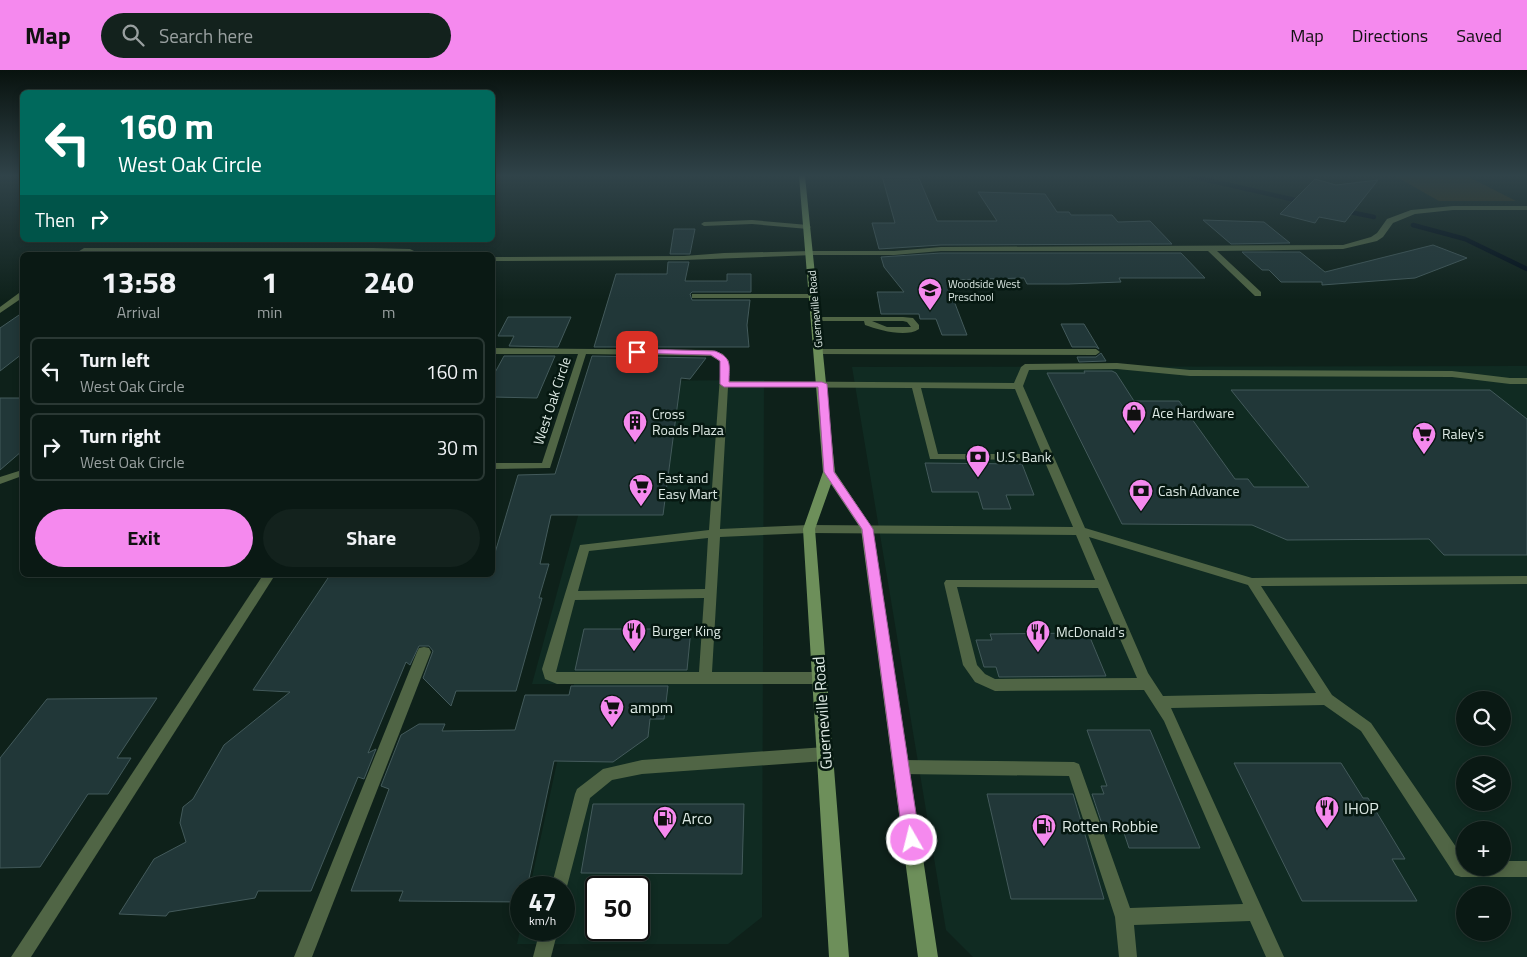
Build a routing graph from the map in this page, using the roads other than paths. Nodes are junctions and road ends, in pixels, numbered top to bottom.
1 (807, 217) edge
2 (1400, 217) edge
3 (704, 224) dead end
4 (808, 227) junction
5 (1211, 249) junction
6 (410, 251) dead end
7 (81, 252) edge
8 (276, 252) edge
9 (391, 252) edge
10 (811, 253) junction
11 (495, 259) edge
12 (1258, 294) dead end
13 (696, 296) dead end
14 (814, 296) junction
15 (20, 297) edge
16 (0, 311) edge
17 (816, 319) junction
18 (866, 319) junction
19 (495, 351) edge
20 (583, 351) junction
21 (819, 352) junction
22 (1096, 352) dead end
23 (1527, 381) edge
24 (724, 384) junction
25 (822, 384) junction
26 (916, 385) junction
27 (1018, 386) junction
28 (1048, 458) junction
29 (495, 466) edge
30 (829, 472) junction
31 (20, 474) edge
32 (0, 481) edge
33 (809, 529) junction
34 (868, 529) junction
35 (1080, 531) junction
36 (715, 533) junction
37 (269, 577) edge
38 (1527, 580) edge
39 (1252, 582) junction
40 (1103, 584) junction
41 (711, 593) junction
42 (570, 596) junction
43 (424, 652) dead end
44 (820, 678) junction
45 (705, 679) junction
46 (1148, 684) junction
47 (1327, 699) junction
48 (1160, 702) junction
49 (825, 754) junction
50 (901, 767) junction
51 (1527, 868) edge
52 (562, 876) edge
53 (1256, 912) junction
54 (1124, 917) junction
55 (546, 941) edge
56 (20, 957) edge
57 (303, 957) edge
58 (542, 957) edge
59 (839, 957) edge
60 (928, 957) edge
61 (1128, 957) edge
62 (1276, 957) edge

1 - 4 main road, Guerneville Road
2 - 5 street
3 - 4 lane
4 - 10 main road, Guerneville Road
5 - 10 street
5 - 12 street
6 - 9 lane
7 - 8 lane
10 - 11 lane
10 - 14 main road, Guerneville Road
13 - 14 lane
14 - 17 main road, Guerneville Road
15 - 16 lane
17 - 18 lane
17 - 21 main road, Guerneville Road
18 - 18 lane
19 - 20 lane, West Oak Circle
20 - 24 lane, West Oak Circle
20 - 29 lane, West Oak Circle
21 - 22 lane
21 - 25 main road, Guerneville Road
23 - 27 lane
24 - 25 lane
24 - 36 lane
25 - 26 lane
25 - 30 main road, Guerneville Road
26 - 27 lane
26 - 28 lane
27 - 28 lane
28 - 35 lane
30 - 33 main road, Guerneville Road
30 - 34 main road, Guerneville Road
31 - 32 lane
33 - 34 lane
33 - 36 lane
33 - 44 main road, Guerneville Road
34 - 35 lane
34 - 50 main road, Guerneville Road
35 - 39 lane
35 - 40 lane
36 - 41 lane
36 - 42 lane
37 - 56 lane
38 - 39 lane
39 - 47 lane
40 - 46 lane
40 - 46 lane
41 - 42 lane
41 - 45 lane
42 - 45 lane
43 - 57 lane
44 - 45 lane
44 - 49 main road, Guerneville Road
46 - 48 lane
47 - 48 lane
47 - 51 lane
48 - 53 lane
49 - 52 lane
49 - 59 main road, Guerneville Road
50 - 54 lane
50 - 60 main road, Guerneville Road
53 - 54 lane
53 - 62 lane
54 - 61 lane
55 - 58 lane

